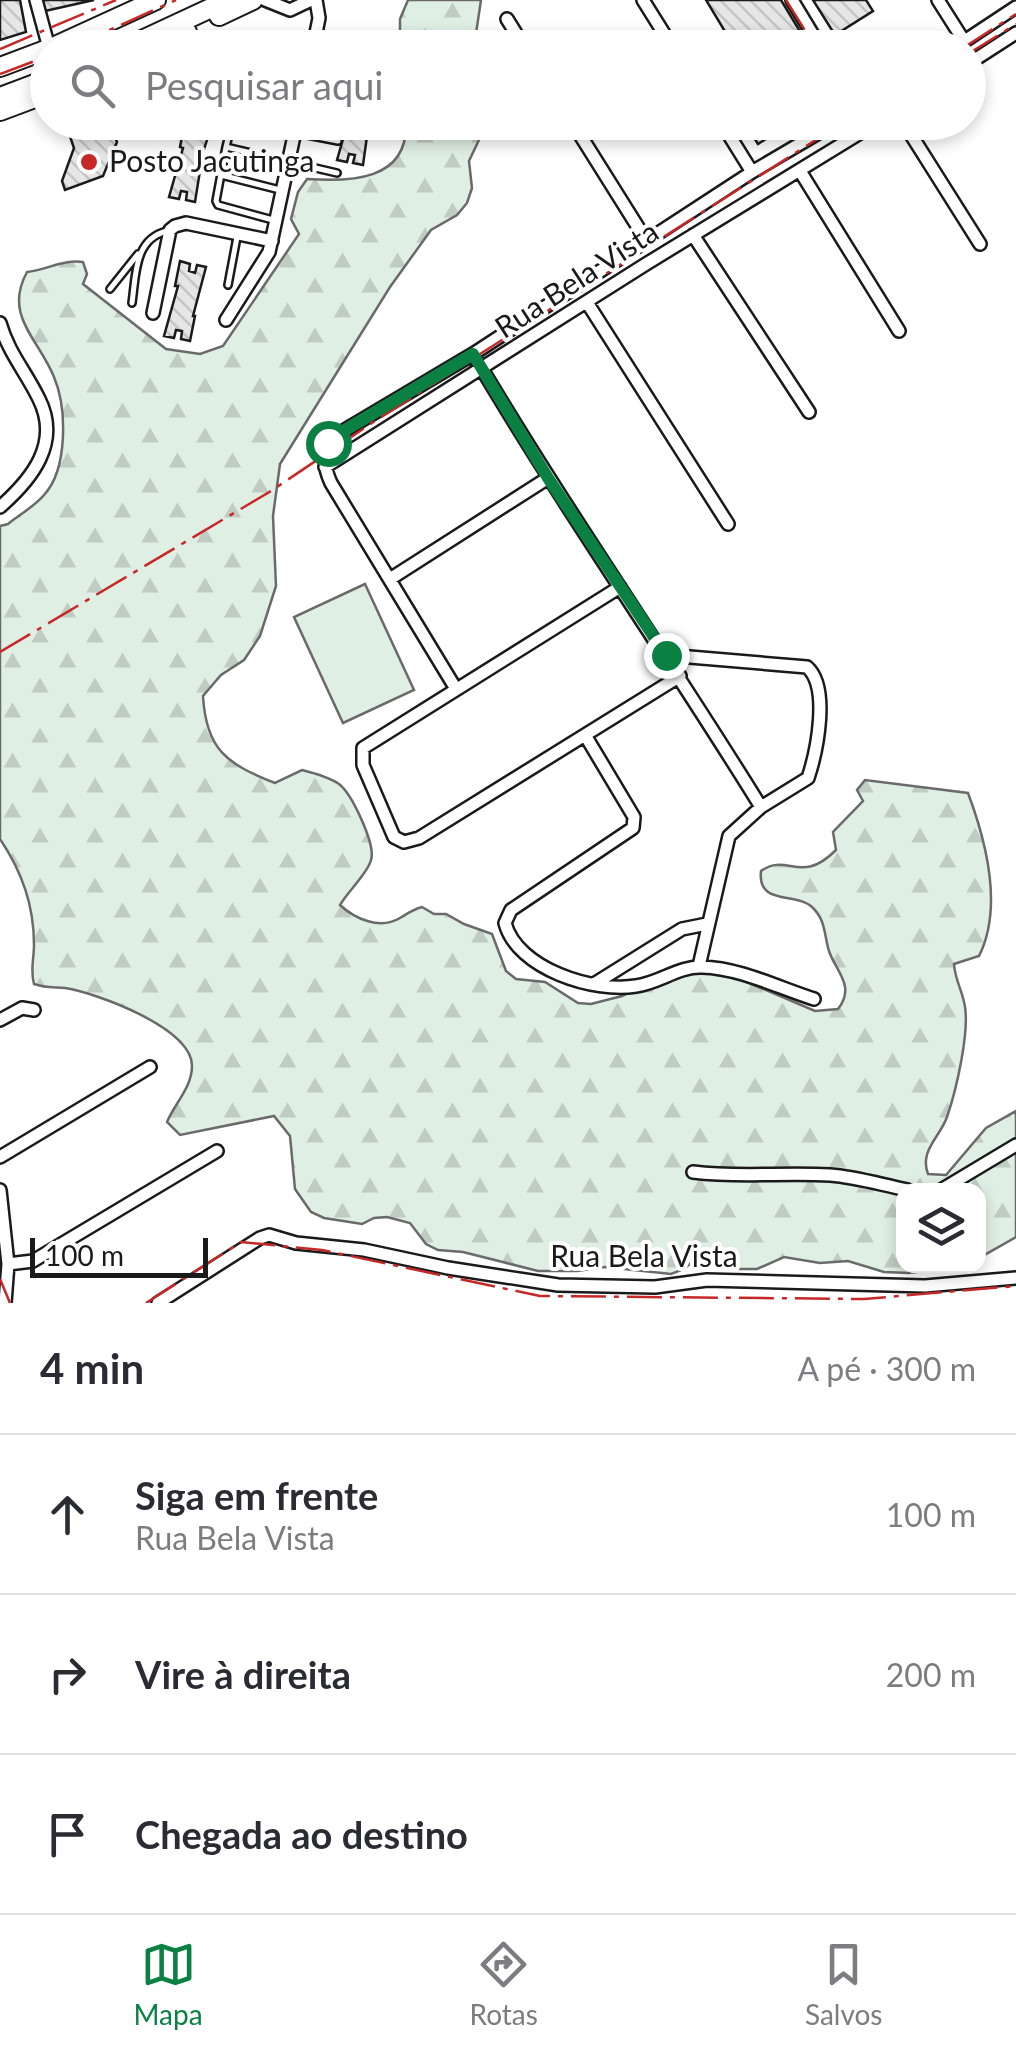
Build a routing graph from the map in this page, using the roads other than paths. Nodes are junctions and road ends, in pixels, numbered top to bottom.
1 (36, 0) edge
2 (156, 0) edge
3 (228, 0) edge
4 (253, 0) edge
5 (265, 0) edge
6 (314, 0) edge
7 (643, 0) edge
8 (792, 0) edge
9 (938, 0) edge
10 (1016, 7) edge
11 (507, 19) dead end
12 (44, 30) edge
13 (89, 30) edge
14 (164, 30) edge
15 (192, 30) edge
16 (317, 30) edge
17 (514, 30) edge
18 (662, 30) edge
19 (810, 30) edge
20 (952, 30) edge
21 (981, 30) edge
22 (1016, 33) edge
23 (986, 52) edge
24 (30, 55) edge
25 (0, 67) edge
26 (30, 86) edge
27 (0, 97) edge
28 (30, 100) edge
29 (0, 111) edge
30 (228, 140) edge
31 (294, 140) edge
32 (335, 140) edge
33 (582, 140) edge
34 (732, 140) edge
35 (806, 140) edge
36 (849, 140) edge
37 (914, 140) edge
38 (338, 141) dead end
39 (226, 147) junction
40 (290, 162) junction
41 (800, 170) junction
42 (752, 172) junction
43 (337, 173) dead end
44 (221, 176) junction
45 (283, 190) junction
46 (276, 221) junction
47 (170, 230) junction
48 (238, 234) junction
49 (692, 235) junction
50 (272, 241) junction
51 (641, 243) junction
52 (980, 244) dead end
53 (140, 252) junction
54 (646, 264) junction
55 (228, 286) dead end
56 (110, 289) dead end
57 (132, 303) dead end
58 (588, 304) junction
59 (153, 313) dead end
60 (226, 320) dead end
61 (0, 323) edge
62 (899, 332) dead end
63 (473, 354) junction
64 (482, 370) junction
65 (809, 412) dead end
66 (325, 467) junction
67 (548, 478) junction
68 (0, 506) edge
69 (728, 524) dead end
70 (390, 579) junction
71 (620, 587) junction
72 (666, 655) junction
73 (680, 676) junction
74 (456, 688) junction
75 (585, 735) junction
76 (761, 807) junction
77 (707, 924) junction
78 (699, 966) junction
79 (594, 984) junction
80 (814, 999) dead end
81 (34, 1010) dead end
82 (0, 1020) edge
83 (150, 1067) dead end
84 (1016, 1145) edge
85 (218, 1151) dead end
86 (0, 1156) edge
87 (694, 1172) dead end
88 (953, 1183) edge
89 (896, 1187) edge
90 (0, 1190) edge
91 (8, 1264) junction
92 (1016, 1278) edge
93 (6, 1302) edge
94 (158, 1303) edge

1 - 12 street
2 - 13 main road
3 - 14 main road
4 - 15 main road
5 - 6 street
6 - 16 street
7 - 18 street
8 - 19 street
9 - 20 street
10 - 21 street
11 - 17 street
22 - 23 street
24 - 25 main road
26 - 27 main road
28 - 29 main road
30 - 39 lane
31 - 40 street
32 - 38 lane
33 - 51 street
34 - 42 street
35 - 42 street, Rua Bela Vista
36 - 41 street, Rua Bela Vista
37 - 52 street
39 - 40 lane
39 - 44 lane
40 - 43 lane
40 - 45 street
41 - 49 street, Rua Bela Vista
41 - 62 street
42 - 51 street, Rua Bela Vista
44 - 45 lane
44 - 46 lane
45 - 46 street
46 - 50 street
47 - 48 street
47 - 53 lane
47 - 59 street
48 - 50 street
48 - 55 lane
49 - 54 street, Rua Bela Vista
49 - 65 street
50 - 60 street
51 - 54 street
51 - 63 street, Rua Bela Vista
53 - 56 lane
53 - 57 lane
54 - 58 street, Rua Bela Vista
58 - 64 street, Rua Bela Vista
58 - 69 street
61 - 68 street
63 - 64 street
63 - 66 street, Rua Bela Vista
64 - 66 street, Rua Bela Vista
64 - 67 street
66 - 70 street
67 - 70 street
67 - 71 street
70 - 74 street
71 - 72 street
71 - 74 street
72 - 73 street
72 - 76 street
73 - 75 street
73 - 76 street
74 - 75 street
75 - 79 street
76 - 77 street
77 - 78 street
77 - 79 street
78 - 79 street
78 - 80 street
81 - 82 street
83 - 86 street
84 - 88 street
85 - 91 street
87 - 89 street
90 - 91 street
91 - 93 street
92 - 94 street, Rua Bela Vista

